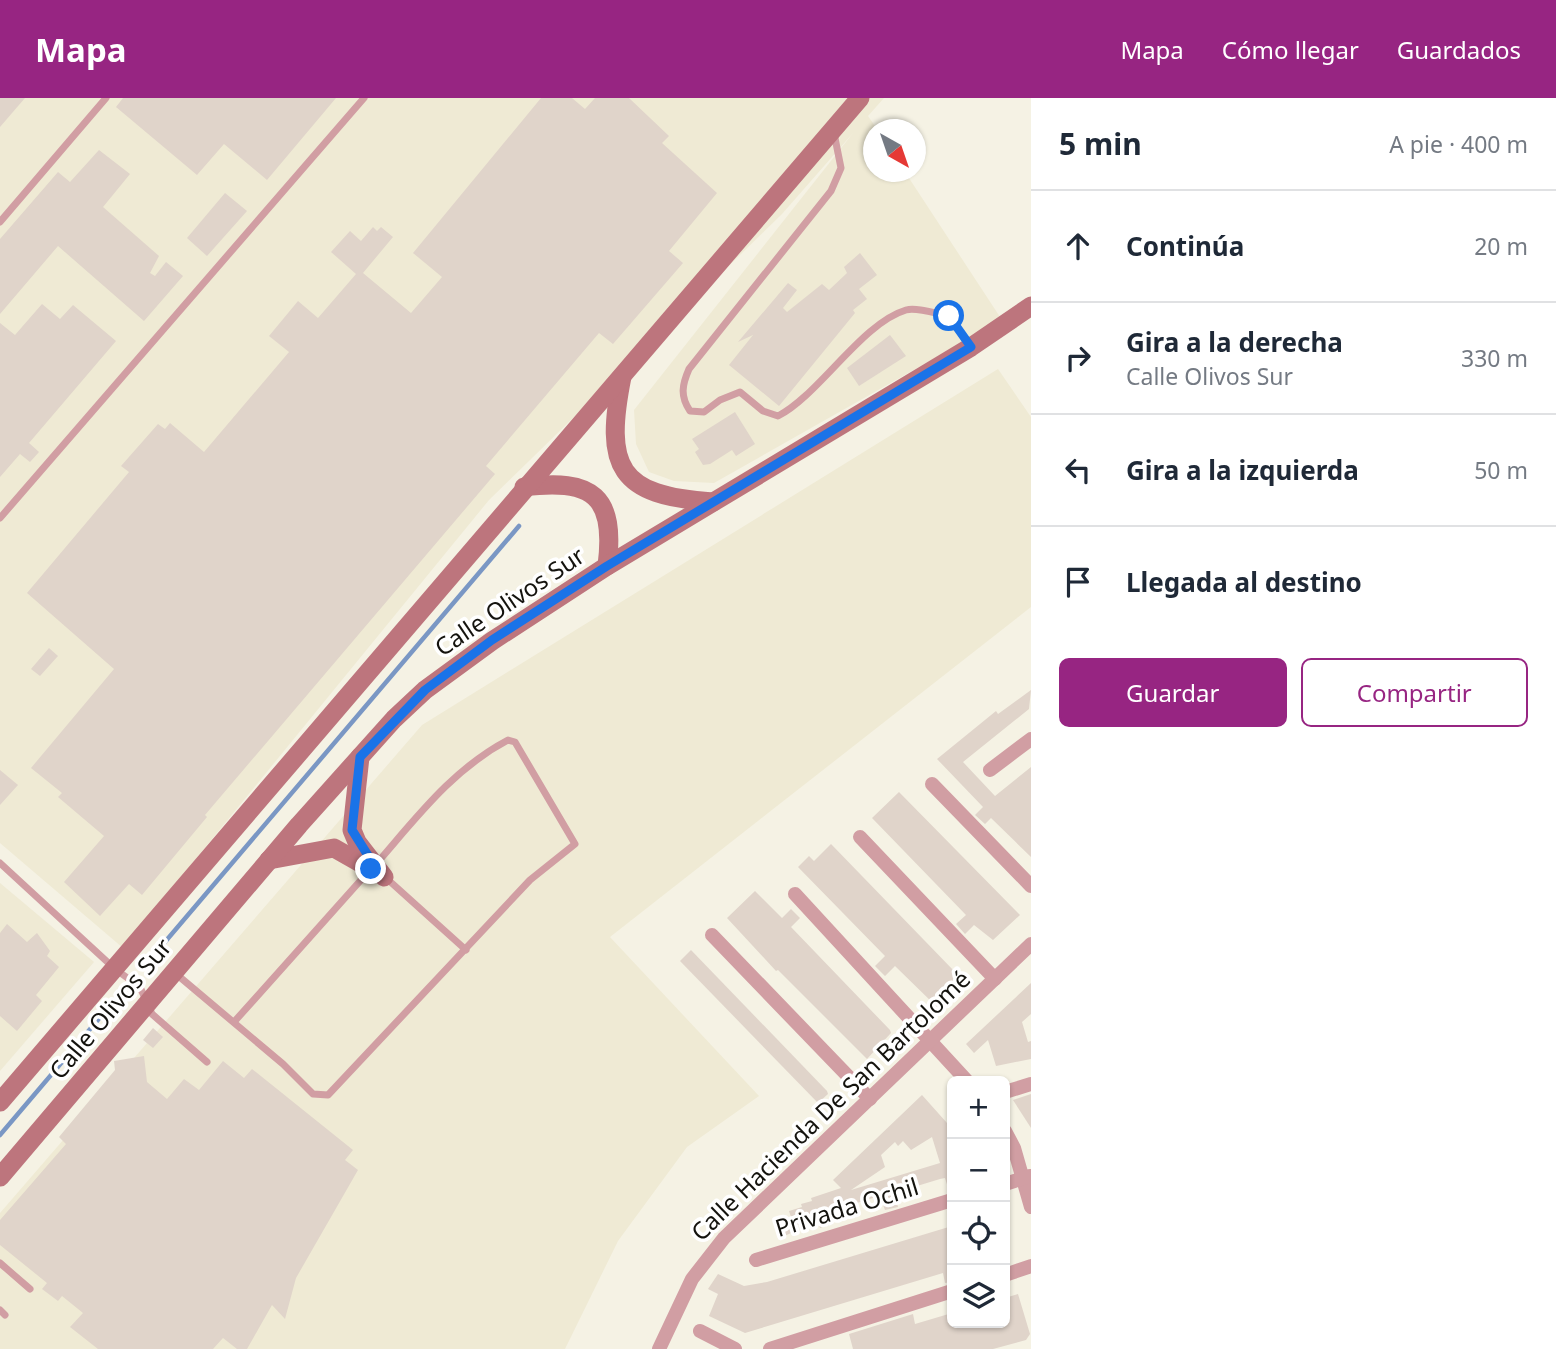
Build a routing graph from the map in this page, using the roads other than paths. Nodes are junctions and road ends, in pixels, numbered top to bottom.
1 (106, 98) edge
2 (364, 98) edge
3 (859, 98) edge
4 (833, 129) junction
5 (0, 222) edge
6 (1030, 307) edge
7 (971, 347) junction
8 (622, 376) junction
9 (524, 487) junction
10 (713, 502) junction
11 (0, 518) edge
12 (607, 566) junction
13 (1030, 742) edge
14 (360, 757) junction
15 (990, 770) dead end
16 (932, 784) dead end
17 (352, 830) junction
18 (859, 837) dead end
19 (334, 848) junction
20 (269, 860) junction
21 (0, 864) edge
22 (377, 870) junction
23 (1031, 886) edge
24 (795, 894) dead end
25 (712, 935) dead end
26 (1031, 944) edge
27 (466, 950) junction
28 (115, 969) junction
29 (174, 973) junction
30 (995, 979) junction
31 (148, 1004) junction
32 (234, 1022) junction
33 (932, 1040) junction
34 (207, 1062) dead end
35 (963, 1076) edge
36 (1031, 1084) edge
37 (1010, 1090) edge
38 (870, 1099) junction
39 (0, 1102) edge
40 (1009, 1139) edge
41 (0, 1177) edge
42 (1027, 1177) edge
43 (1010, 1182) edge
44 (947, 1202) edge
45 (1031, 1207) edge
46 (755, 1260) dead end
47 (0, 1263) edge
48 (1031, 1266) edge
49 (1010, 1273) edge
50 (30, 1290) dead end
51 (947, 1293) edge
52 (700, 1331) dead end
53 (659, 1349) edge
54 (735, 1349) edge
55 (770, 1349) edge

1 - 5 lane
2 - 11 lane
3 - 4 main road, Calle Olivos Sur
4 - 7 lane
4 - 8 main road, Calle Olivos Sur
6 - 7 main road, Calle Olivos Sur
7 - 10 main road, Calle Olivos Sur
8 - 9 main road, Calle Olivos Sur
8 - 10 main road
9 - 12 main road
9 - 28 main road, Calle Olivos Sur
10 - 12 main road, Calle Olivos Sur
12 - 14 main road, Calle Olivos Sur
13 - 15 street
14 - 17 main road
14 - 20 main road, Calle Olivos Sur
16 - 23 street
17 - 19 main road
17 - 22 main road
18 - 30 street
19 - 20 main road
19 - 22 main road
20 - 29 main road, Calle Olivos Sur
21 - 28 lane
22 - 27 lane
22 - 27 lane
22 - 32 lane
24 - 33 street
25 - 38 street
26 - 30 street, Calle Hacienda De San Bartolomé
27 - 32 lane
28 - 31 lane
28 - 39 main road, Calle Olivos Sur
29 - 31 main road, Calle Olivos Sur
29 - 32 lane
30 - 33 street, Calle Hacienda De San Bartolomé
31 - 34 lane
31 - 41 main road, Calle Olivos Sur
33 - 35 street
33 - 38 street, Calle Hacienda De San Bartolomé
36 - 37 street
38 - 53 street, Calle Hacienda De San Bartolomé
40 - 42 street
42 - 43 street
42 - 45 street
44 - 46 street, Privada Ochil
47 - 50 lane
48 - 49 street
51 - 55 street
52 - 54 street

